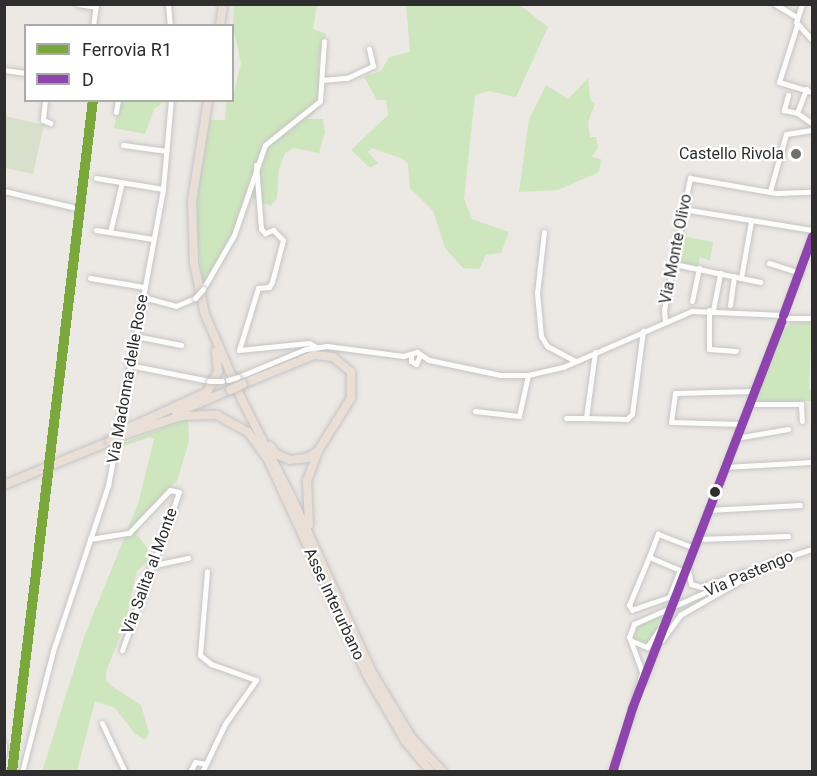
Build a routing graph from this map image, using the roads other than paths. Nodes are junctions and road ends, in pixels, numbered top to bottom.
1 (78, 4) edge
2 (168, 4) edge
3 (223, 4) edge
4 (775, 4) edge
5 (802, 4) edge
6 (96, 6) edge
7 (795, 16) junction
8 (93, 24) edge
9 (170, 24) edge
10 (220, 24) edge
11 (797, 25) junction
12 (813, 40) edge
13 (324, 41) dead end
14 (369, 48) dead end
15 (5, 70) edge
16 (24, 73) edge
17 (322, 80) junction
18 (809, 90) edge
19 (788, 94) dead end
20 (45, 102) edge
21 (118, 102) edge
22 (171, 102) edge
23 (208, 102) edge
24 (116, 112) dead end
25 (797, 113) junction
26 (50, 123) dead end
27 (813, 123) edge
28 (813, 130) edge
29 (123, 145) dead end
30 (167, 151) junction
31 (256, 165) junction
32 (96, 178) dead end
33 (122, 182) junction
34 (163, 189) junction
35 (4, 191) edge
36 (770, 191) junction
37 (813, 192) edge
38 (72, 207) dead end
39 (683, 209) junction
40 (751, 220) junction
41 (96, 230) dead end
42 (813, 230) edge
43 (110, 232) junction
44 (543, 232) dead end
45 (813, 236) edge
46 (153, 239) junction
47 (769, 263) dead end
48 (674, 264) junction
49 (699, 268) junction
50 (720, 273) junction
51 (800, 273) junction
52 (734, 276) junction
53 (90, 278) dead end
54 (741, 278) junction
55 (760, 282) dead end
56 (144, 287) junction
57 (143, 297) junction
58 (692, 301) dead end
59 (730, 305) dead end
60 (711, 310) junction
61 (204, 312) junction
62 (812, 317) edge
63 (782, 318) junction
64 (665, 321) junction
65 (643, 331) junction
66 (135, 336) junction
67 (181, 345) dead end
68 (316, 347) junction
69 (736, 351) dead end
70 (595, 352) junction
71 (420, 355) junction
72 (410, 358) junction
73 (429, 360) junction
74 (575, 361) junction
75 (420, 362) junction
76 (129, 366) junction
77 (528, 375) junction
78 (754, 391) junction
79 (242, 400) junction
80 (749, 404) junction
81 (475, 411) dead end
82 (566, 418) dead end
83 (586, 418) junction
84 (802, 421) dead end
85 (741, 424) junction
86 (255, 427) junction
87 (788, 429) dead end
88 (120, 435) junction
89 (736, 438) junction
90 (318, 450) junction
91 (266, 457) junction
92 (813, 462) edge
93 (725, 467) junction
94 (4, 485) edge
95 (800, 505) dead end
96 (708, 510) junction
97 (788, 536) dead end
98 (90, 539) junction
99 (697, 539) junction
100 (813, 549) edge
101 (693, 550) junction
102 (649, 557) junction
103 (188, 558) dead end
104 (150, 566) junction
105 (758, 569) junction
106 (207, 571) dead end
107 (336, 593) junction
108 (669, 615) junction
109 (629, 637) junction
110 (122, 650) dead end
111 (646, 674) junction
112 (632, 708) junction
113 (102, 723) dead end
114 (4, 745) edge
115 (4, 753) edge
116 (206, 764) junction
117 (22, 771) edge
118 (125, 771) edge
119 (190, 771) edge
120 (202, 771) edge
121 (431, 771) edge
122 (443, 771) edge
123 (612, 771) edge

1 - 6 street
2 - 9 street
3 - 10 highway
4 - 7 street
5 - 7 street
6 - 8 street
7 - 11 street
11 - 12 street
11 - 18 street
13 - 17 street
14 - 17 street
15 - 16 street
17 - 31 street
18 - 25 street
19 - 25 street
20 - 26 street
21 - 24 street
22 - 30 street, Via Madonna delle Rose
23 - 61 highway
25 - 27 street
28 - 36 street
29 - 30 street
30 - 34 street, Via Madonna delle Rose
31 - 57 street, bridge
31 - 68 street
32 - 33 street
33 - 34 street
33 - 43 street
34 - 46 street, Via Madonna delle Rose
35 - 38 street
36 - 37 street
36 - 39 street, Via Monte Olivo
39 - 40 street
39 - 48 street, Via Monte Olivo
40 - 42 street
40 - 54 street
41 - 43 street
43 - 46 street
44 - 74 street
45 - 51 street
46 - 56 street, Via Madonna delle Rose
47 - 51 street
48 - 49 street
48 - 64 street, Via Monte Olivo
49 - 50 street
49 - 58 street
50 - 52 street
50 - 60 street
51 - 63 street
52 - 54 street
52 - 59 street
53 - 56 street
54 - 55 street
56 - 57 street, Via Madonna delle Rose
57 - 66 street, Via Madonna delle Rose
60 - 63 street
60 - 64 street
60 - 69 street
61 - 79 highway
61 - 88 highway
62 - 63 street
63 - 78 street
64 - 65 street
65 - 70 street
65 - 83 street
66 - 67 street
66 - 76 street, Via Madonna delle Rose
68 - 72 street
68 - 76 street, bridge
70 - 74 street
70 - 83 street
71 - 72 street
71 - 73 street
71 - 75 street
72 - 75 street
73 - 75 street
73 - 77 street
74 - 77 street
76 - 98 street, Via Madonna delle Rose
77 - 81 street
78 - 80 street
78 - 85 street
79 - 86 highway
79 - 90 highway
80 - 84 street
80 - 85 street
82 - 83 street
85 - 89 street
86 - 91 highway, Asse Interurbano
86 - 107 highway
87 - 89 street
88 - 90 highway, bridge
88 - 91 highway
88 - 94 highway, bridge
89 - 93 street
90 - 107 highway
91 - 121 highway, Asse Interurbano
92 - 93 street
93 - 96 street
95 - 96 street
96 - 99 street
97 - 99 street
98 - 104 street, Via Salita al Monte
98 - 117 street, Via Madonna delle Rose
99 - 101 street
100 - 105 street, Via Pastengo
101 - 102 street
101 - 105 street
101 - 108 street, bridge
102 - 102 street
103 - 104 street
104 - 110 street, Via Salita al Monte
105 - 109 street, Via Pastengo
105 - 111 street
106 - 116 street
107 - 122 highway, Asse Interurbano
108 - 109 street
108 - 111 street
109 - 112 street
111 - 112 street
112 - 123 street
113 - 118 street
114 - 115 street
116 - 119 street
116 - 120 street

